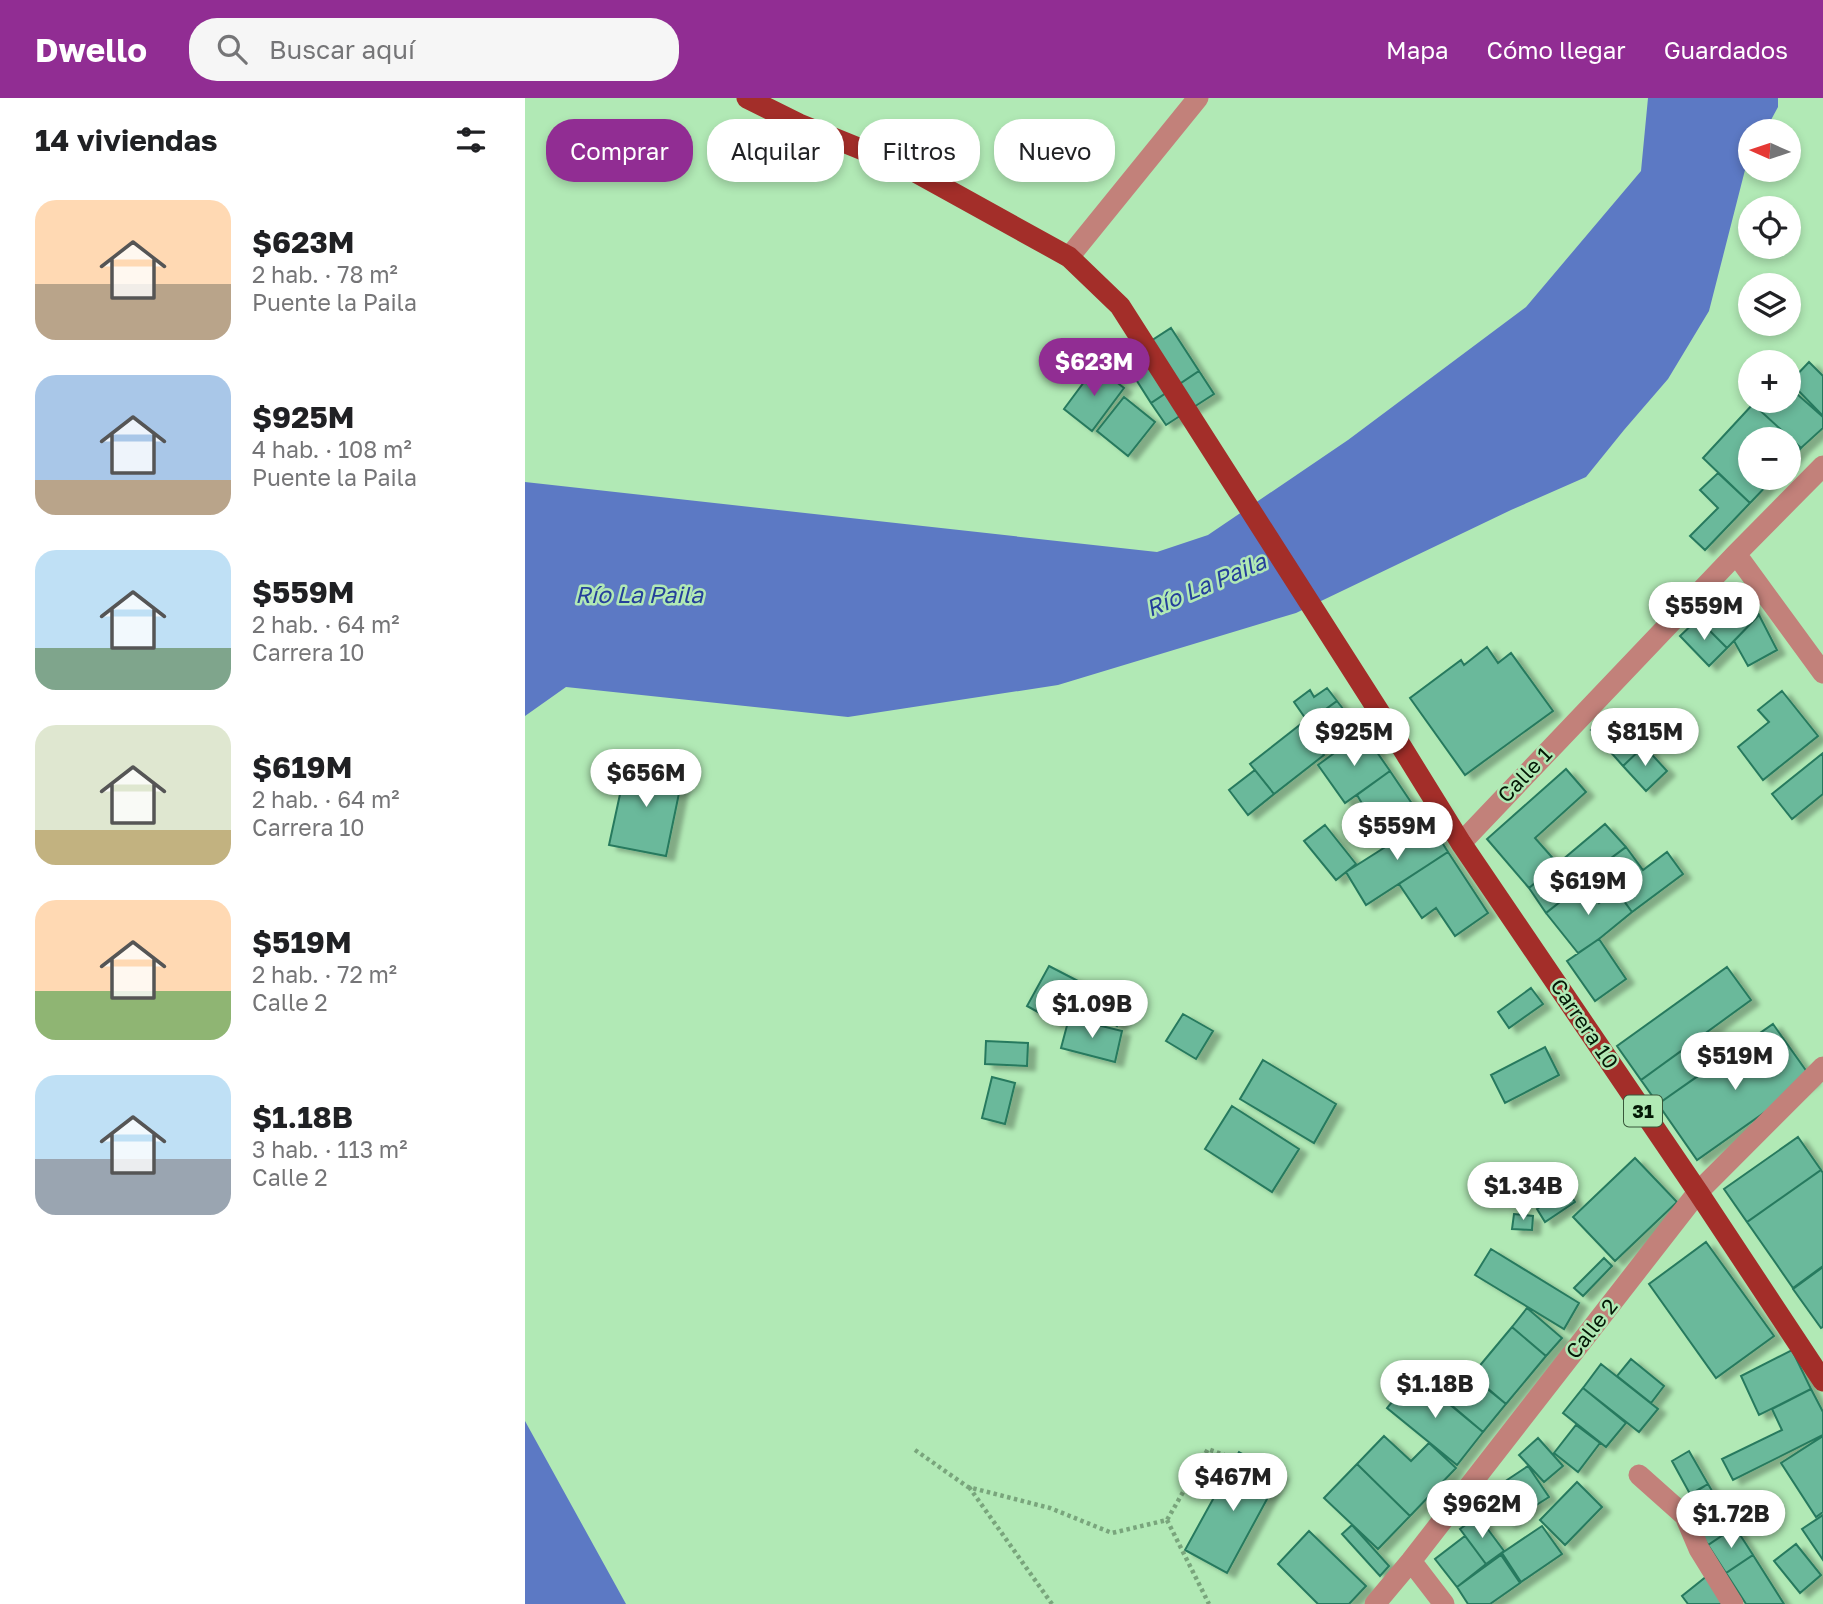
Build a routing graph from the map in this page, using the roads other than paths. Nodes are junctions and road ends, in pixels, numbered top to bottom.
1 (747, 98) edge
2 (1198, 98) edge
3 (1069, 257) junction
4 (1823, 466) edge
5 (1736, 554) junction
6 (1823, 673) edge
7 (1461, 843) junction
8 (1823, 1067) edge
9 (1698, 1192) junction
10 (1823, 1381) edge
11 (1639, 1475) dead end
12 (1411, 1561) junction
13 (1375, 1604) edge
14 (1444, 1604) edge
15 (1733, 1604) edge

1 - 3 main road, 31
2 - 3 street
3 - 7 main road, 31
4 - 5 street, Calle 1
5 - 6 street
5 - 7 street, Calle 1
7 - 9 main road, Carrera 10 / 31
8 - 9 street, Calle 2
9 - 10 main road, Carrera 10 / 31
9 - 12 street, Calle 2
11 - 15 street
12 - 13 street, Calle 2
12 - 14 street

